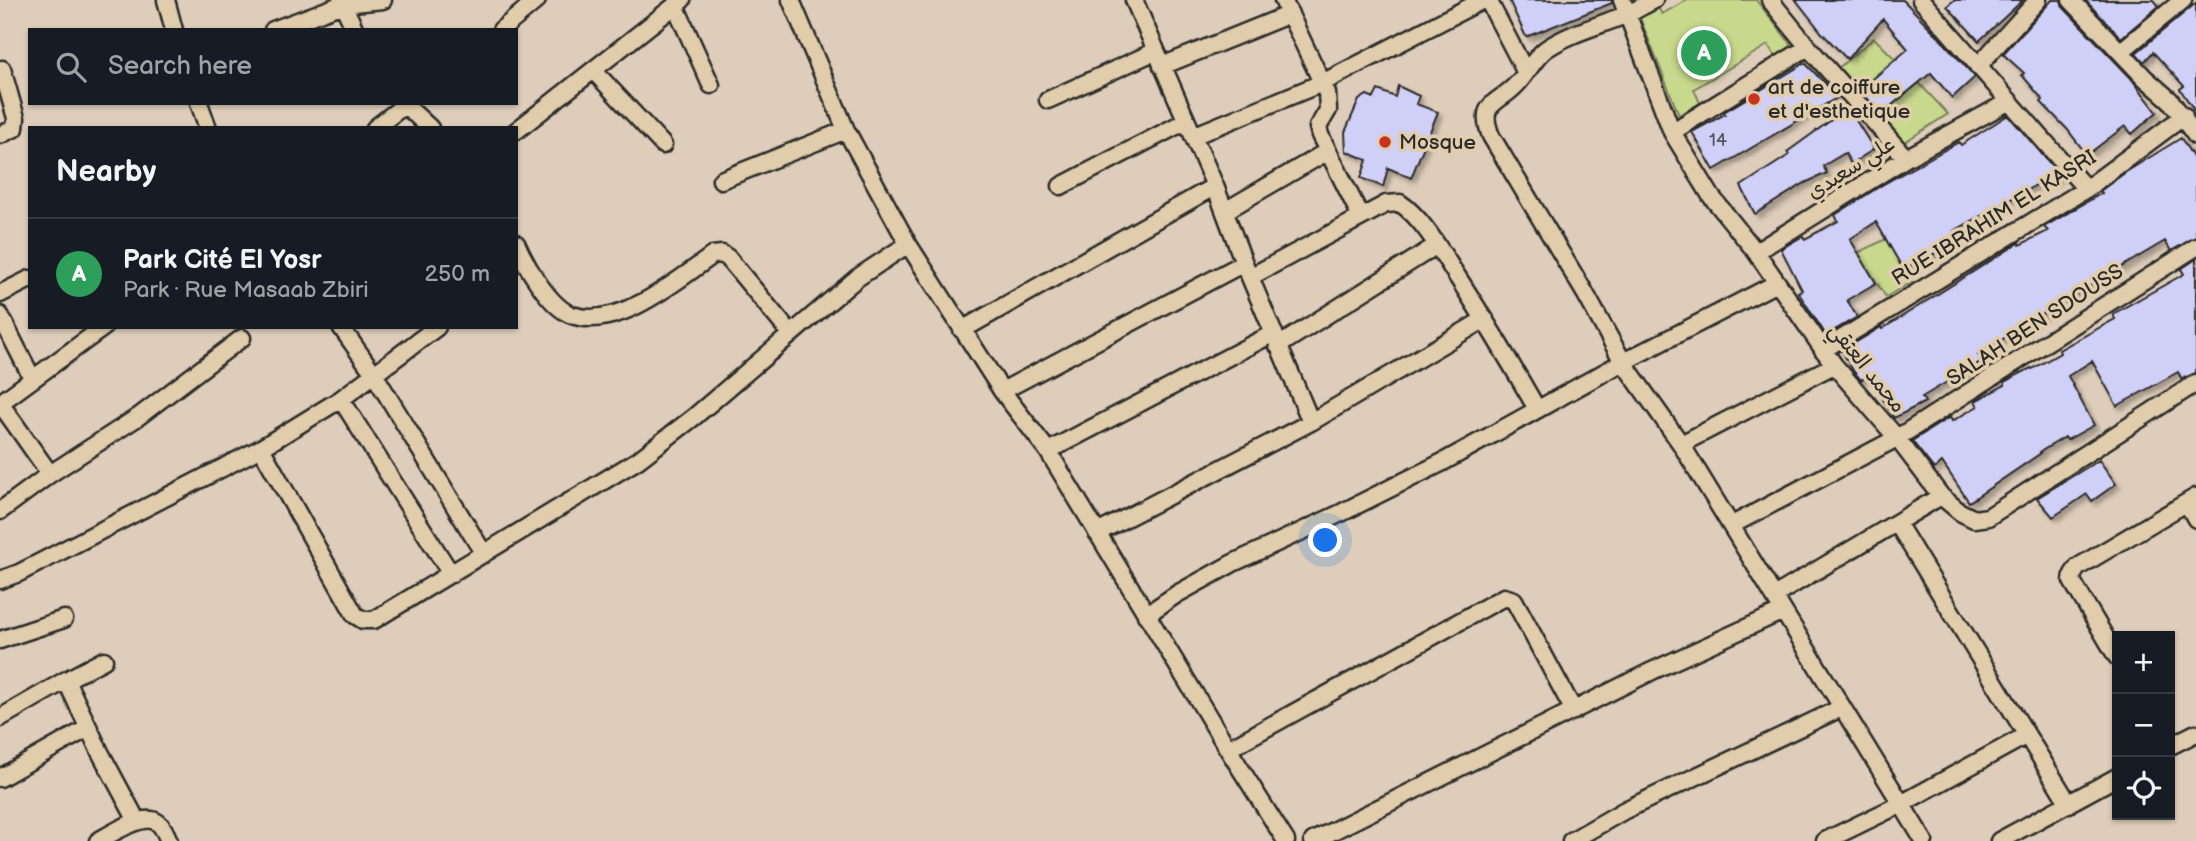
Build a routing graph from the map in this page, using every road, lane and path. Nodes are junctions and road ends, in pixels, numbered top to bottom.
1 (166, 0) edge
2 (383, 0) edge
3 (790, 0) edge
4 (1134, 0) edge
5 (1483, 0) edge
6 (1488, 0) edge
7 (1654, 0) edge
8 (1770, 0) edge
9 (1921, 0) edge
10 (2038, 0) edge
11 (2071, 0) edge
12 (2183, 0) edge
13 (342, 2) edge
14 (530, 3) edge
15 (678, 3) edge
16 (1286, 7) edge
17 (1625, 7) edge
18 (173, 28) edge
19 (277, 28) edge
20 (354, 28) edge
21 (503, 28) edge
22 (1808, 47) junction
23 (2120, 52) junction
24 (1159, 59) junction
25 (1978, 66) junction
26 (2, 69) dead end
27 (593, 70) junction
28 (1525, 71) junction
29 (1322, 83) junction
30 (711, 85) dead end
31 (1048, 100) dead end
32 (2008, 102) junction
33 (200, 105) edge
34 (404, 105) edge
35 (406, 105) edge
36 (2184, 116) junction
37 (207, 126) edge
38 (378, 126) edge
39 (428, 126) edge
40 (518, 129) edge
41 (1190, 129) junction
42 (846, 130) junction
43 (1672, 132) junction
44 (0, 135) edge
45 (2196, 136) edge
46 (663, 145) dead end
47 (1328, 151) junction
48 (1906, 158) junction
49 (721, 180) dead end
50 (1060, 186) dead end
51 (1215, 186) junction
52 (2085, 188) junction
53 (1225, 211) junction
54 (1361, 217) junction
55 (908, 244) junction
56 (1437, 245) junction
57 (2196, 247) edge
58 (1756, 252) junction
59 (520, 266) edge
60 (1247, 270) junction
61 (28, 280) edge
62 (1775, 284) junction
63 (0, 294) edge
64 (0, 315) edge
65 (1485, 319) junction
66 (101, 329) edge
67 (342, 329) edge
68 (434, 329) edge
69 (962, 330) junction
70 (790, 333) junction
71 (242, 338) dead end
72 (1276, 339) junction
73 (1823, 350) junction
74 (1623, 362) junction
75 (1834, 365) junction
76 (374, 374) junction
77 (32, 378) junction
78 (2196, 383) edge
79 (1002, 391) junction
80 (341, 399) junction
81 (0, 403) edge
82 (1537, 409) junction
83 (1311, 422) junction
84 (1897, 438) junction
85 (1681, 444) junction
86 (261, 448) junction
87 (1048, 452) junction
88 (50, 474) junction
89 (1941, 496) junction
90 (2192, 500) edge
91 (0, 511) edge
92 (2196, 519) edge
93 (1898, 523) junction
94 (1732, 524) junction
95 (1097, 533) junction
96 (484, 554) junction
97 (451, 574) junction
98 (0, 580) edge
99 (1774, 596) junction
100 (1783, 611) junction
101 (1146, 615) junction
102 (64, 618) dead end
103 (0, 640) edge
104 (2112, 649) edge
105 (104, 660) dead end
106 (66, 680) junction
107 (1841, 708) junction
108 (1574, 711) junction
109 (0, 718) edge
110 (88, 728) junction
111 (2196, 733) edge
112 (2026, 734) junction
113 (2175, 744) edge
114 (1228, 749) junction
115 (0, 778) edge
116 (2112, 780) edge
117 (1901, 804) junction
118 (2069, 804) junction
119 (136, 821) junction
120 (98, 841) edge
121 (169, 841) edge
122 (1286, 841) edge
123 (1313, 841) edge
124 (1571, 841) edge
125 (1825, 841) edge
126 (1924, 841) edge
127 (1999, 841) edge

1 - 18 street
2 - 13 street
3 - 42 street
4 - 24 street
5 - 29 street
6 - 28 street
7 - 17 street
8 - 22 street
9 - 25 street
10 - 25 street
11 - 23 street
12 - 23 street
13 - 19 street
13 - 20 street
14 - 21 street
15 - 27 street
15 - 30 street
16 - 24 street
16 - 29 street
17 - 28 street
17 - 43 street, محمد العتقي
22 - 43 street
22 - 48 street
23 - 36 street
24 - 31 street
24 - 41 street
25 - 32 street
26 - 44 street
27 - 40 street
27 - 46 street
28 - 74 street
29 - 41 street
29 - 47 street
32 - 48 street, علي سعيدي
32 - 52 street
33 - 37 street
34 - 38 street
35 - 39 street
36 - 45 street
36 - 52 street, RUE IBRAHIM EL KASRI
41 - 50 street
41 - 51 street
42 - 49 street
42 - 55 street
43 - 58 street, محمد العتقي
47 - 53 street
47 - 54 street
48 - 58 street, علي سعيدي
51 - 53 street
51 - 69 street
52 - 73 street, RUE IBRAHIM EL KASRI
53 - 60 street
54 - 56 street
54 - 60 street
55 - 69 street
55 - 70 street
56 - 65 street
56 - 72 street
57 - 84 street, SALAH BEN SDOUSS
58 - 62 street, محمد العتقي
59 - 70 street
60 - 72 street
60 - 79 street
61 - 63 street
62 - 73 street, محمد العتقي
62 - 74 street
64 - 77 street
65 - 82 street
65 - 83 street
66 - 77 street
67 - 76 street
68 - 76 street
69 - 79 street
70 - 96 street
71 - 88 street
72 - 83 street
72 - 87 street
73 - 75 street, محمد العتقي
74 - 82 street
74 - 85 street
75 - 84 street, محمد العتقي
75 - 85 street
76 - 80 street
76 - 96 street
77 - 81 street
78 - 89 street, محمد العتقي
79 - 87 street
80 - 86 street
80 - 97 street
81 - 88 street
82 - 101 street
83 - 95 street
84 - 89 street, محمد العتقي
84 - 94 street, SALAH BEN SDOUSS
85 - 94 street
86 - 97 street
86 - 98 street
87 - 95 street
88 - 91 street
89 - 93 street
90 - 92 street
90 - 104 street
93 - 99 street
93 - 112 street
94 - 99 street
95 - 101 street
96 - 97 street
99 - 100 street
100 - 107 street
100 - 108 street
101 - 114 street
102 - 103 street
105 - 106 street
106 - 109 street
106 - 110 street
107 - 117 street
107 - 124 street
108 - 114 street
108 - 123 street
110 - 115 street
110 - 119 street
111 - 113 street
112 - 117 street
112 - 118 street
114 - 122 street
116 - 118 street
117 - 125 street
117 - 126 street
118 - 127 street
119 - 120 street
119 - 121 street

